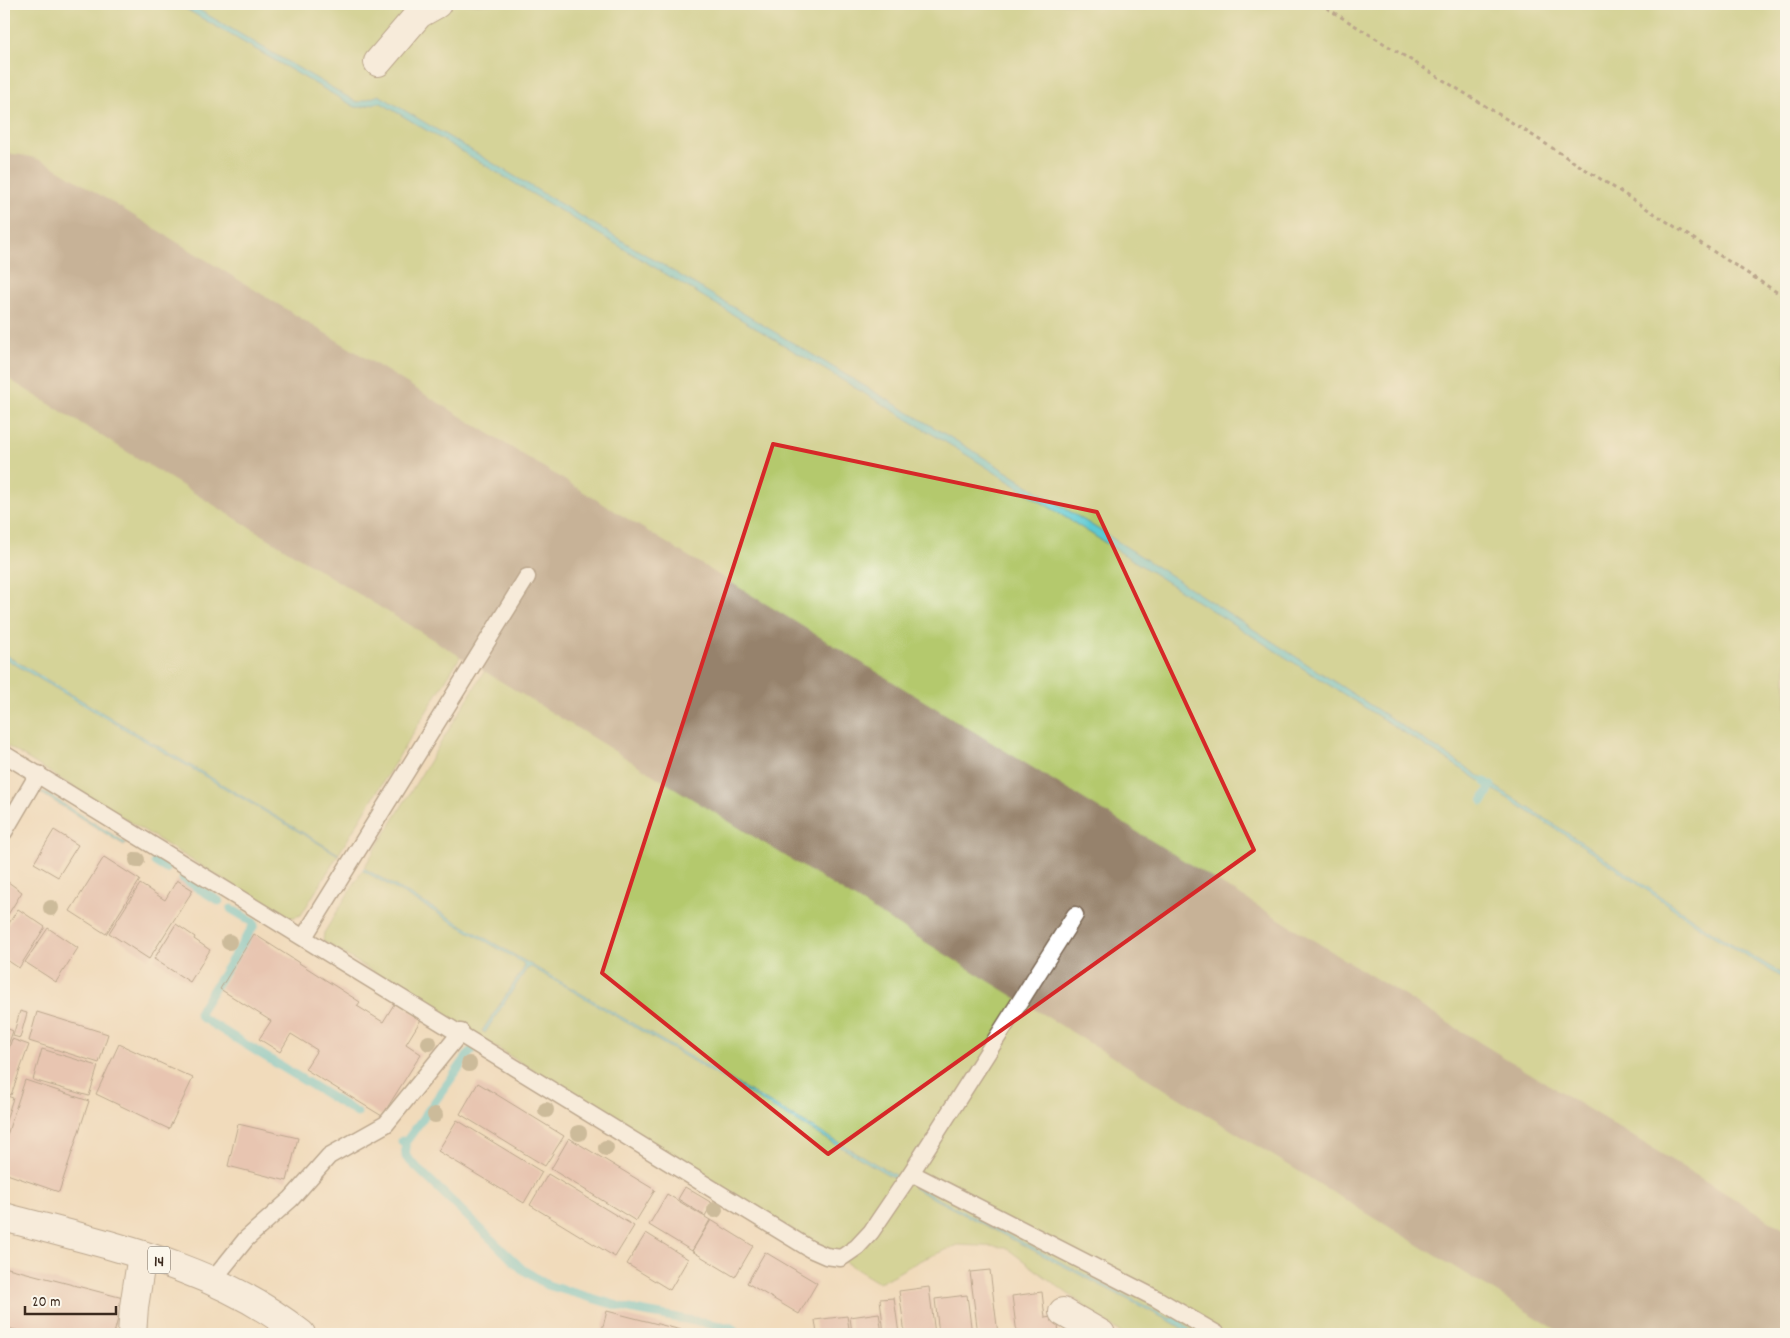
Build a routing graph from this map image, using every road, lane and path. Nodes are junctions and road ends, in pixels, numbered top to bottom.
1 (437, 4) edge
2 (1320, 4) edge
3 (378, 62) dead end
4 (1786, 298) edge
5 (527, 577) dead end
6 (4, 754) edge
7 (38, 774) junction
8 (4, 832) edge
9 (1076, 915) dead end
10 (304, 937) junction
11 (461, 1032) junction
12 (911, 1174) junction
13 (4, 1217) edge
14 (142, 1255) junction
15 (213, 1280) junction
16 (1063, 1312) dead end
17 (132, 1334) edge
18 (301, 1334) edge
19 (1101, 1334) edge
20 (1216, 1334) edge

1 - 3 main road
2 - 4 path
5 - 10 lane
6 - 7 lane
7 - 8 lane
7 - 10 lane
9 - 12 lane
10 - 11 lane
11 - 12 lane
11 - 15 lane
12 - 20 lane
13 - 14 main road, 14
14 - 15 main road, 14
14 - 17 main road
15 - 18 main road, 14
16 - 19 main road

